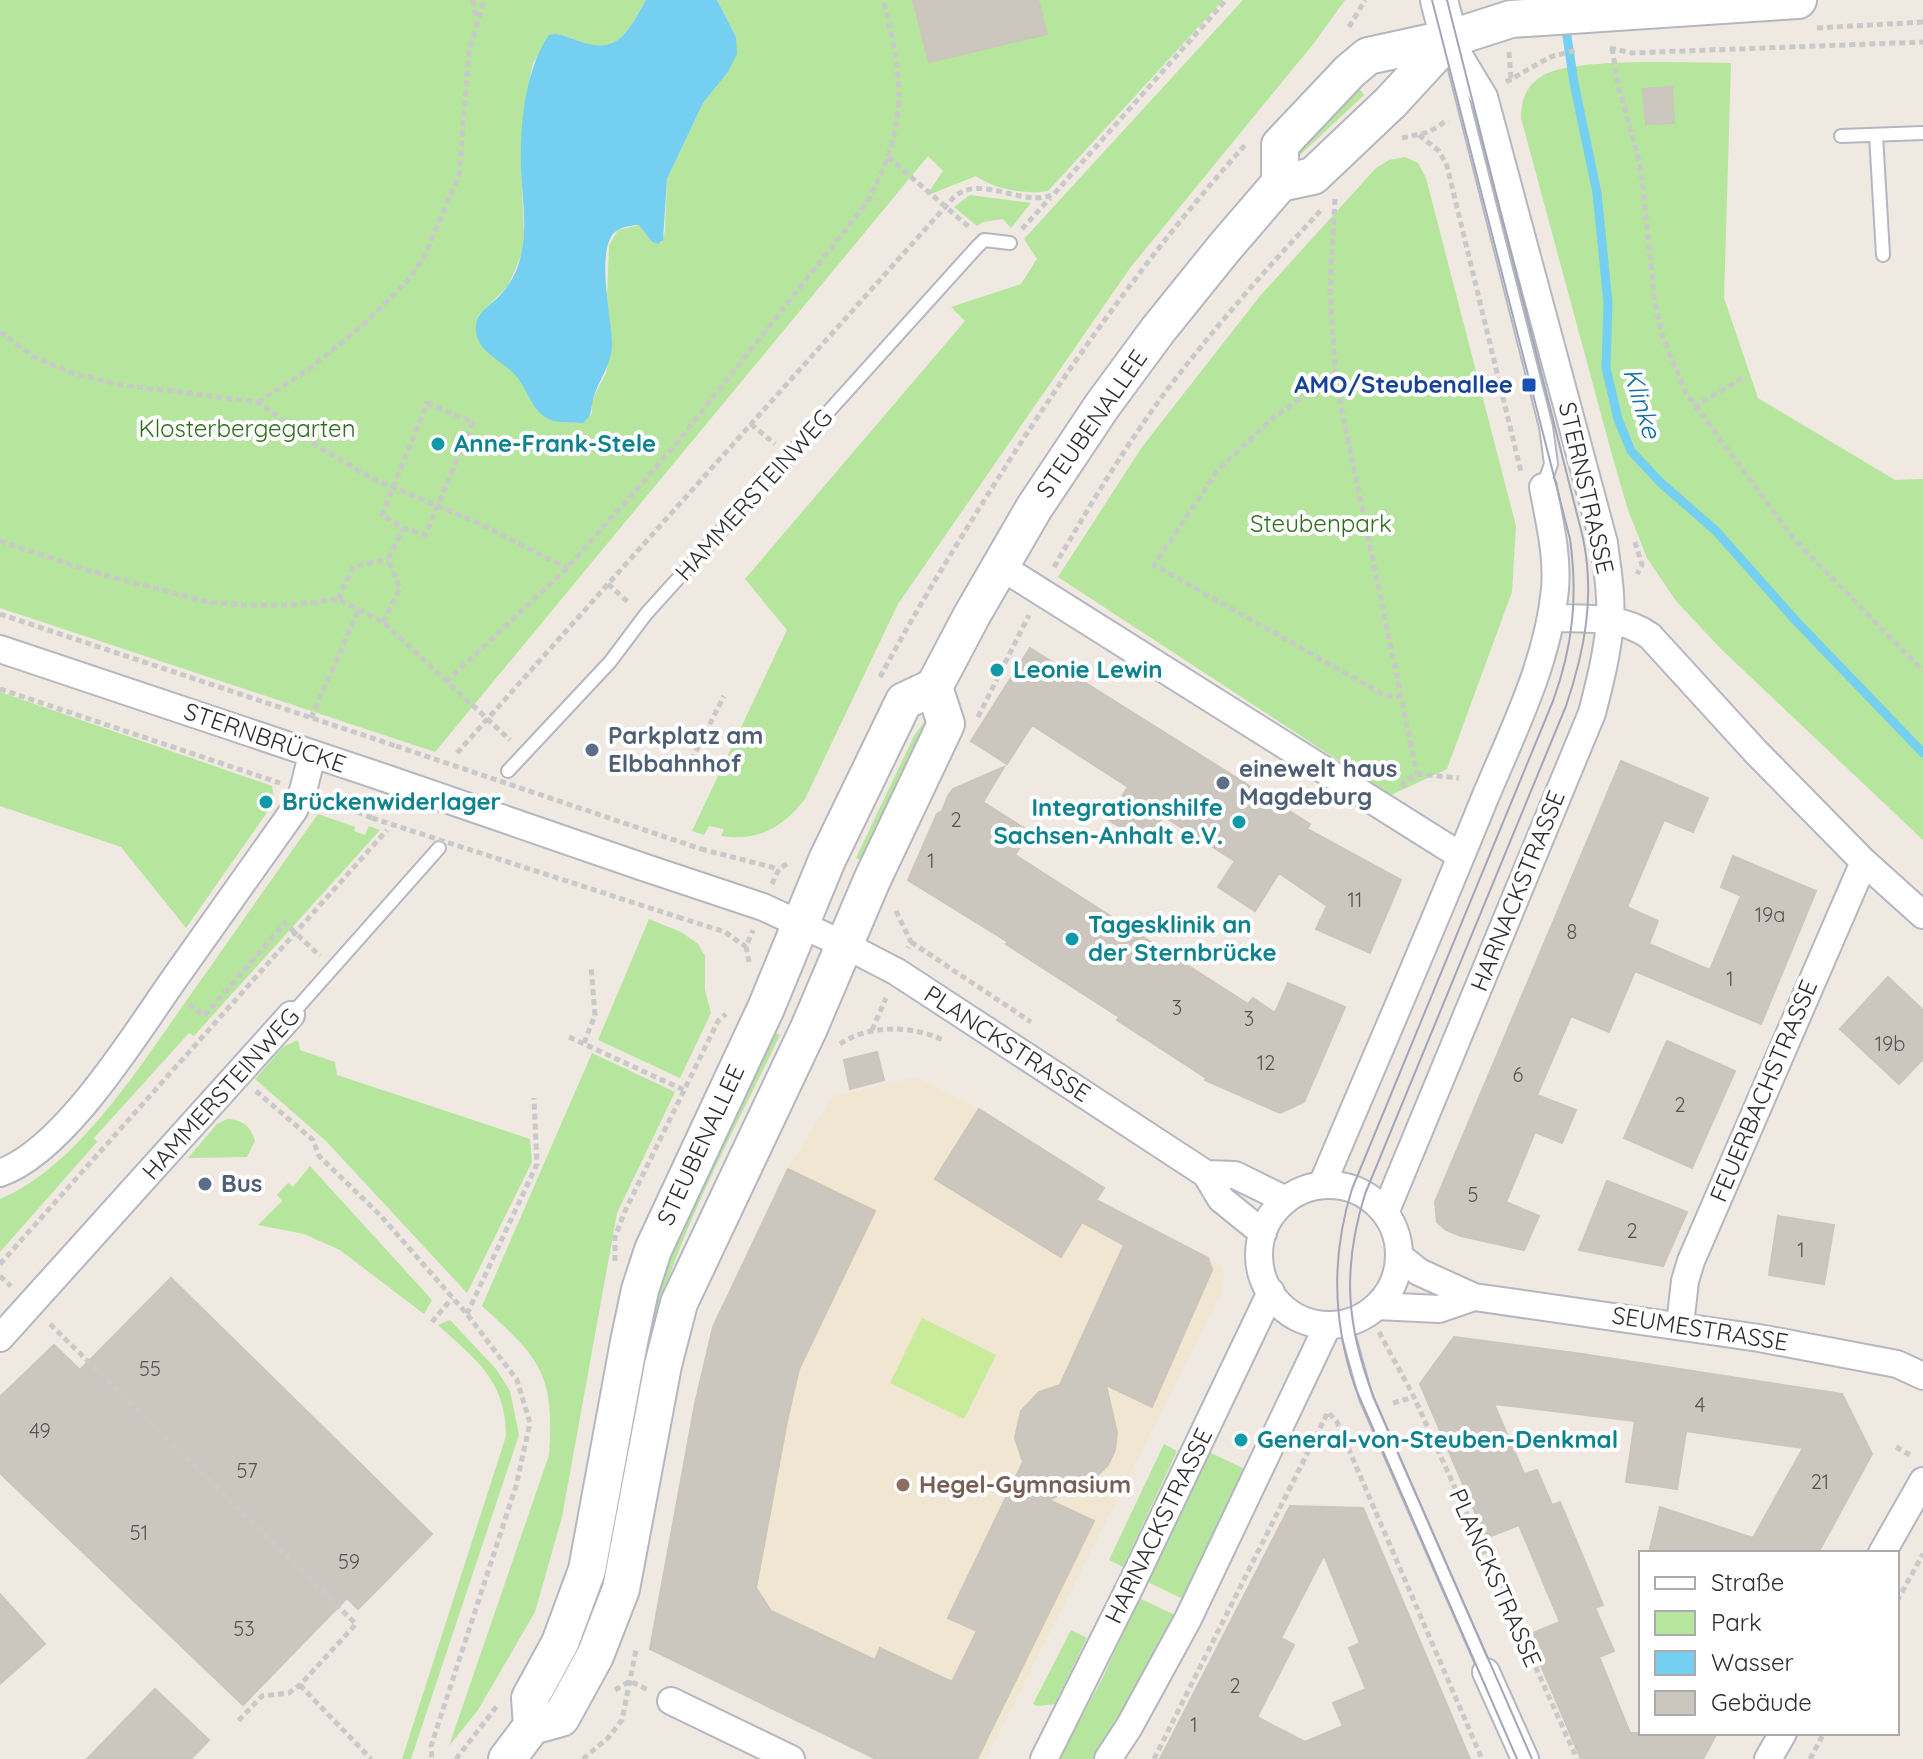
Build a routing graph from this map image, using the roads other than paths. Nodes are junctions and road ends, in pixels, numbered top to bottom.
1 (1439, 0) edge
2 (1778, 1) edge
3 (1449, 39) junction
4 (1923, 133) edge
5 (1876, 135) junction
6 (1841, 136) dead end
7 (1280, 183) junction
8 (1010, 243) road end
9 (1883, 255) dead end
10 (1533, 483) joint
11 (1000, 566) junction
12 (1551, 618) junction
13 (1610, 620) junction
14 (0, 649) edge
15 (934, 687) junction
16 (312, 755) junction
17 (508, 771) dead end
18 (439, 848) dead end
19 (1461, 856) junction
20 (1864, 862) junction
21 (1923, 915) edge
22 (800, 924) junction
23 (845, 945) junction
24 (291, 1015) joint
25 (0, 1173) edge
26 (1206, 1174) junction
27 (1322, 1185) junction
28 (1286, 1200) junction
29 (1385, 1213) junction
30 (1263, 1233) junction
31 (1399, 1256) junction
32 (1271, 1292) junction
33 (1474, 1297) junction
34 (1373, 1309) junction
35 (1337, 1324) junction
36 (1680, 1325) junction
37 (0, 1338) edge
38 (1923, 1376) edge
39 (1923, 1481) edge
40 (1883, 1551) edge
41 (1486, 1672) joint
42 (671, 1701) road end
43 (532, 1726) junction
44 (1782, 1735) edge
45 (507, 1759) edge
46 (791, 1759) edge
47 (1044, 1759) edge
48 (1108, 1759) edge
49 (1525, 1759) edge
50 (1768, 1759) edge

1 - 3 main road
2 - 3 main road
3 - 7 main road
3 - 7 main road
3 - 10 lane
3 - 13 street, STERNSTRASSE
4 - 5 lane
5 - 6 lane
5 - 9 lane
7 - 11 main road, STEUBENALLEE
8 - 17 lane, HAMMERSTEINWEG
10 - 12 street
11 - 15 main road, STEUBENALLEE
11 - 19 street
12 - 13 street
12 - 19 street
13 - 20 street
13 - 29 street, HARNACKSTRASSE
14 - 16 street, STERNBRÜCKE
15 - 22 main road, STEUBENALLEE
15 - 23 main road, STEUBENALLEE
16 - 22 street, STERNBRÜCKE, bridge
16 - 25 street
18 - 24 lane, HAMMERSTEINWEG
19 - 27 street
20 - 21 street
20 - 36 street, FEUERBACHSTRASSE
22 - 23 street, PLANCKSTRASSE
22 - 43 main road, STEUBENALLEE
23 - 26 street, PLANCKSTRASSE
23 - 43 main road, STEUBENALLEE
24 - 37 street, HAMMERSTEINWEG
26 - 28 street, PLANCKSTRASSE
26 - 30 street, PLANCKSTRASSE
27 - 28 street
27 - 29 street
28 - 30 street
29 - 31 street
30 - 32 street
31 - 33 street, SEUMESTRASSE
31 - 34 street
32 - 35 street
32 - 47 street, HARNACKSTRASSE
33 - 34 street, SEUMESTRASSE
33 - 36 street, SEUMESTRASSE
34 - 35 street
35 - 41 lane, PLANCKSTRASSE
35 - 48 street
36 - 38 street, SEUMESTRASSE
39 - 40 street
41 - 49 street, PLANCKSTRASSE
42 - 46 street
43 - 45 main road
44 - 50 street

